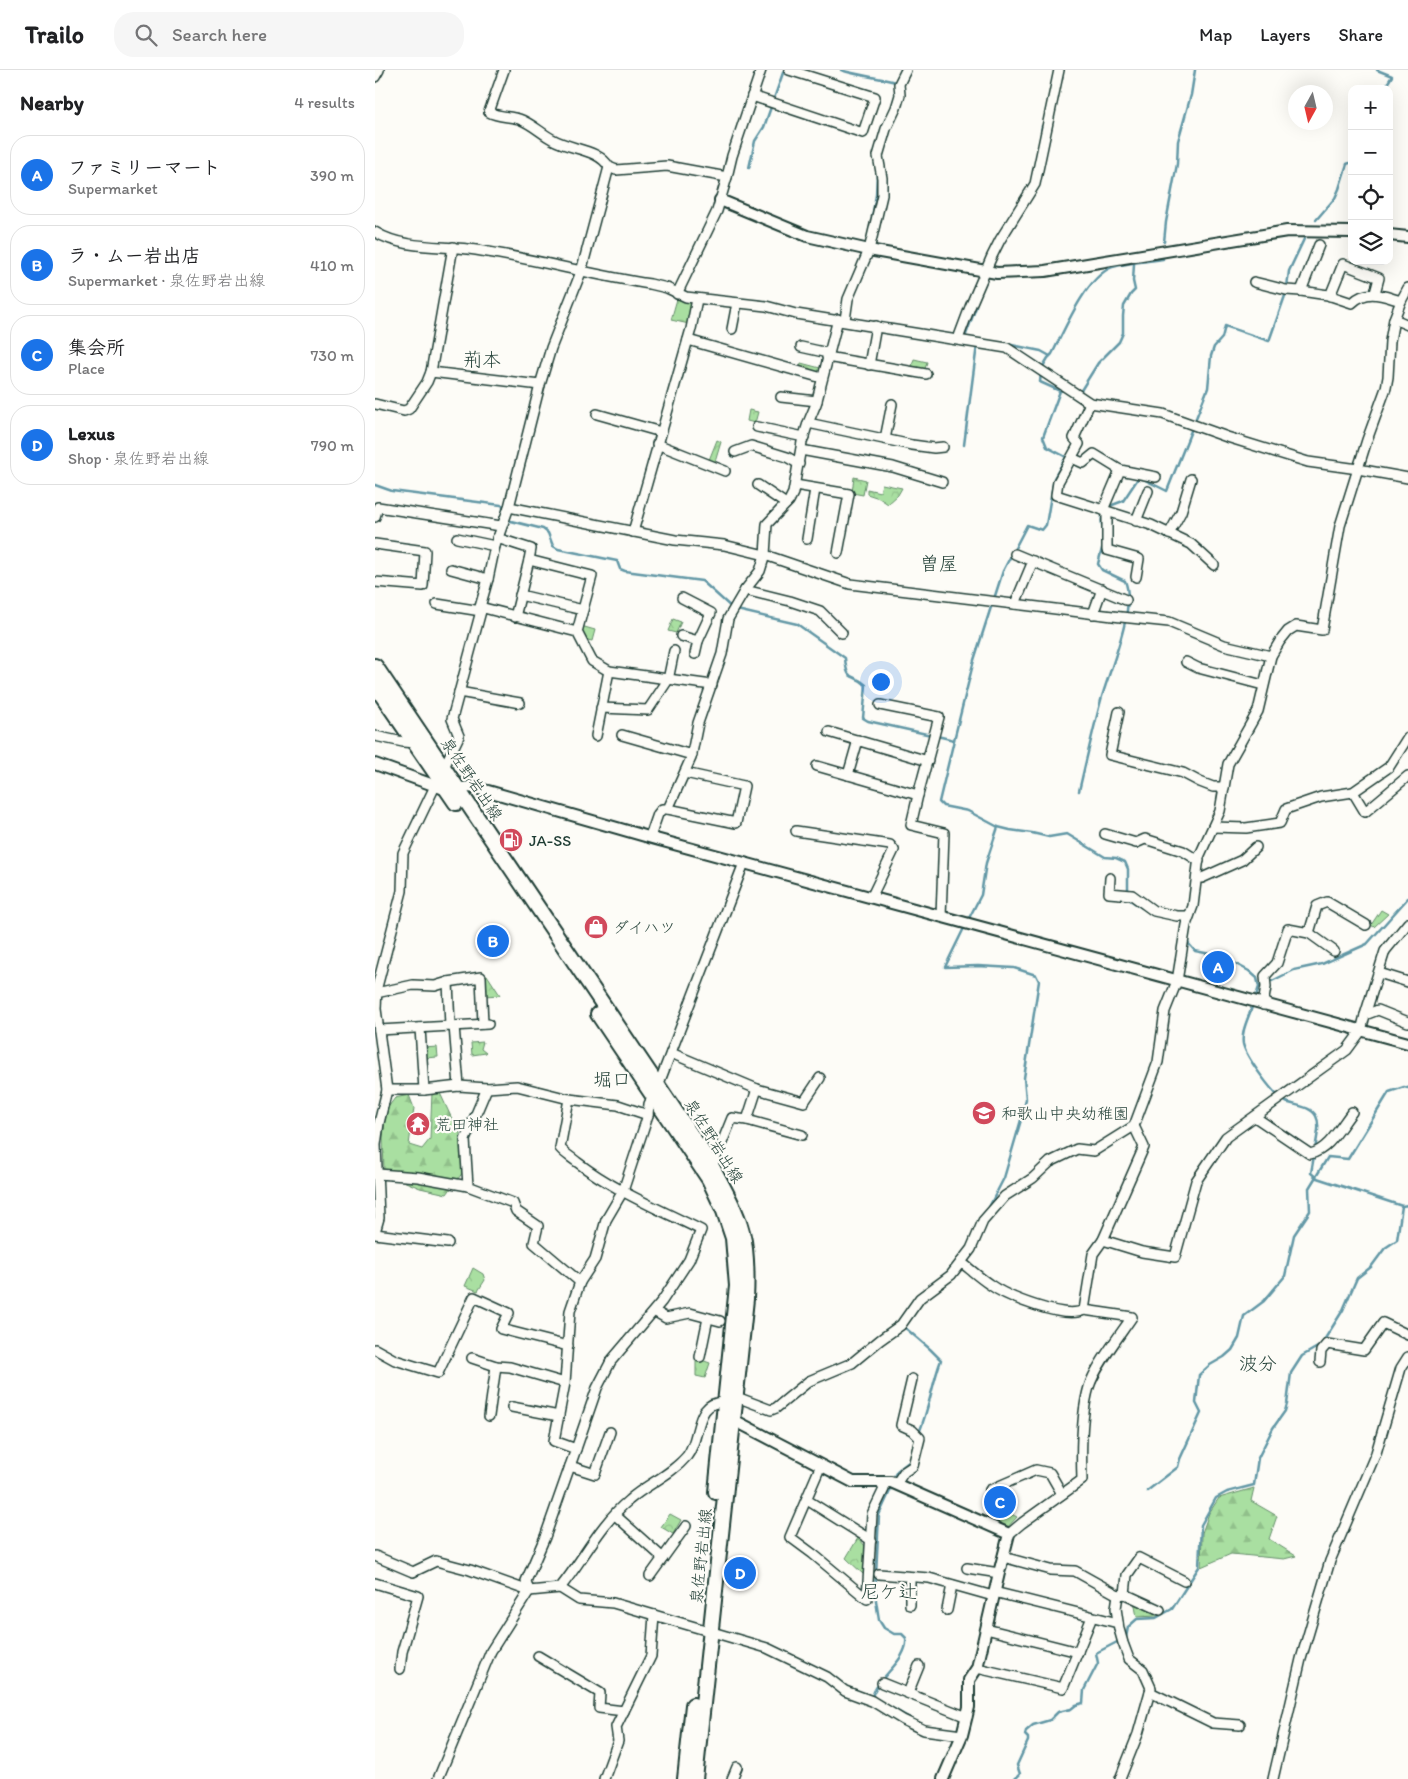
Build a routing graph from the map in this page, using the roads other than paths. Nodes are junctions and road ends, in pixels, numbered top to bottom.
1 (379, 70) edge
2 (505, 70) edge
3 (761, 70) edge
4 (789, 70) edge
5 (907, 70) edge
6 (1059, 70) edge
7 (375, 77) edge
8 (752, 96) junction
9 (609, 167) junction
10 (727, 177) junction
11 (721, 200) junction
12 (375, 232) edge
13 (1348, 232) edge
14 (1393, 235) edge
15 (1408, 237) edge
16 (1319, 245) dead end
17 (453, 247) junction
18 (869, 250) junction
19 (985, 271) junction
20 (581, 272) junction
21 (1254, 282) dead end
22 (1408, 288) edge
23 (1301, 291) junction
24 (677, 294) junction
25 (1375, 294) junction
26 (1330, 296) junction
27 (697, 298) junction
28 (1401, 301) junction
29 (737, 303) junction
30 (1394, 319) junction
31 (841, 320) junction
32 (876, 326) junction
33 (1408, 326) edge
34 (732, 329) dead end
35 (687, 340) junction
36 (959, 340) junction
37 (801, 347) dead end
38 (827, 355) junction
39 (869, 365) junction
40 (431, 372) junction
41 (926, 374) dead end
42 (822, 378) junction
43 (540, 385) junction
44 (781, 397) dead end
45 (817, 400) junction
46 (1090, 403) junction
47 (375, 404) edge
48 (892, 404) dead end
49 (597, 414) dead end
50 (808, 423) junction
51 (757, 427) dead end
52 (661, 432) junction
53 (803, 436) junction
54 (885, 439) junction
55 (657, 444) junction
56 (943, 447) dead end
57 (801, 450) junction
58 (735, 452) dead end
59 (1072, 458) junction
60 (799, 464) junction
61 (1358, 469) junction
62 (1120, 470) junction
63 (725, 471) dead end
64 (1156, 477) dead end
65 (1408, 478) edge
66 (1191, 479) dead end
67 (942, 482) dead end
68 (758, 484) dead end
69 (795, 486) junction
70 (815, 489) junction
71 (1148, 491) dead end
72 (786, 504) junction
73 (376, 507) edge
74 (1105, 511) junction
75 (375, 517) edge
76 (504, 517) junction
77 (1136, 521) junction
78 (633, 532) junction
79 (1169, 534) junction
80 (457, 538) dead end
81 (807, 539) dead end
82 (496, 542) junction
83 (375, 544) edge
84 (838, 553) dead end
85 (1015, 554) dead end
86 (765, 555) junction
87 (529, 560) junction
88 (1033, 561) junction
89 (1214, 565) dead end
90 (451, 569) dead end
91 (1136, 577) dead end
92 (488, 579) junction
93 (375, 582) edge
94 (745, 590) junction
95 (1102, 590) junction
96 (520, 595) junction
97 (681, 598) dead end
98 (1126, 600) dead end
99 (437, 604) dead end
100 (1015, 604) junction
101 (480, 609) junction
102 (583, 610) junction
103 (711, 613) junction
104 (732, 613) junction
105 (1093, 614) junction
106 (515, 617) junction
107 (577, 632) junction
108 (842, 633) dead end
109 (681, 636) dead end
110 (698, 641) junction
111 (673, 651) dead end
112 (695, 654) dead end
113 (1271, 656) junction
114 (1186, 662) dead end
115 (375, 666) edge
116 (609, 671) junction
117 (668, 680) junction
118 (712, 684) junction
119 (375, 685) edge
120 (1263, 685) junction
121 (459, 692) junction
122 (519, 703) dead end
123 (880, 705) dead end
124 (601, 708) junction
125 (1119, 712) dead end
126 (829, 732) dead end
127 (622, 735) dead end
128 (375, 736) edge
129 (596, 736) dead end
130 (1408, 737) edge
131 (858, 740) junction
132 (415, 743) junction
133 (692, 755) junction
134 (928, 761) junction
135 (375, 764) edge
136 (817, 766) dead end
137 (685, 773) junction
138 (848, 775) junction
139 (1408, 776) edge
140 (444, 782) junction
141 (1224, 786) junction
142 (1353, 792) junction
143 (918, 795) junction
144 (668, 809) junction
145 (1213, 827) junction
146 (796, 831) dead end
147 (1105, 834) dead end
148 (650, 837) junction
149 (1256, 848) dead end
150 (1199, 860) junction
151 (744, 863) junction
152 (1110, 878) dead end
153 (1197, 878) junction
154 (871, 898) junction
155 (941, 917) junction
156 (1188, 920) junction
157 (1408, 924) edge
158 (1366, 925) dead end
159 (1309, 933) junction
160 (1334, 952) dead end
161 (378, 970) edge
162 (1379, 973) junction
163 (1177, 981) junction
164 (447, 982) junction
165 (1408, 982) edge
166 (376, 993) junction
167 (1263, 1005) junction
168 (375, 1009) edge
169 (1365, 1015) junction
170 (1408, 1022) edge
171 (452, 1026) junction
172 (420, 1028) junction
173 (379, 1030) junction
174 (1361, 1031) junction
175 (1408, 1043) edge
176 (671, 1053) junction
177 (820, 1078) dead end
178 (459, 1086) junction
179 (487, 1088) junction
180 (757, 1089) junction
181 (387, 1090) junction
182 (424, 1090) junction
183 (656, 1092) junction
184 (569, 1099) junction
185 (379, 1103) edge
186 (1352, 1112) dead end
187 (647, 1115) junction
188 (1255, 1117) junction
189 (747, 1120) junction
190 (1134, 1126) junction
191 (802, 1135) dead end
192 (376, 1145) edge
193 (710, 1162) junction
194 (377, 1175) edge
195 (468, 1186) junction
196 (623, 1191) junction
197 (375, 1233) edge
198 (1103, 1240) junction
199 (448, 1243) dead end
200 (961, 1262) junction
201 (580, 1282) junction
202 (1085, 1310) junction
203 (654, 1311) junction
204 (708, 1318) junction
205 (720, 1321) dead end
206 (1408, 1334) edge
207 (569, 1346) junction
208 (375, 1349) edge
209 (700, 1357) dead end
210 (1408, 1357) edge
211 (472, 1358) dead end
212 (1320, 1362) dead end
213 (496, 1366) junction
214 (911, 1379) dead end
215 (565, 1383) junction
216 (513, 1407) dead end
217 (730, 1409) junction
218 (489, 1416) dead end
219 (559, 1416) junction
220 (610, 1432) dead end
221 (576, 1449) junction
222 (821, 1465) junction
223 (570, 1466) junction
224 (879, 1482) junction
225 (896, 1484) junction
226 (990, 1490) dead end
227 (1062, 1494) junction
228 (807, 1500) junction
229 (615, 1515) junction
230 (686, 1526) dead end
231 (1009, 1534) junction
232 (871, 1540) junction
233 (375, 1556) edge
234 (663, 1558) junction
235 (1003, 1558) junction
236 (967, 1568) dead end
237 (999, 1573) junction
238 (879, 1574) dead end
239 (650, 1576) dead end
240 (910, 1577) junction
241 (1184, 1581) dead end
242 (375, 1583) edge
243 (952, 1585) junction
244 (560, 1588) junction
245 (529, 1590) junction
246 (994, 1594) junction
247 (1121, 1594) junction
248 (910, 1605) dead end
249 (947, 1610) dead end
250 (1160, 1610) dead end
251 (654, 1615) junction
252 (1092, 1617) junction
253 (1118, 1623) junction
254 (986, 1629) junction
255 (706, 1630) junction
256 (1078, 1652) junction
257 (538, 1656) dead end
258 (919, 1666) dead end
259 (977, 1668) junction
260 (400, 1669) dead end
261 (882, 1683) dead end
262 (1150, 1692) junction
263 (908, 1693) junction
264 (624, 1711) junction
265 (967, 1717) junction
266 (1240, 1725) dead end
267 (962, 1735) junction
268 (737, 1767) dead end
269 (438, 1779) edge
270 (604, 1779) edge
271 (685, 1779) edge
272 (695, 1779) edge
273 (732, 1779) edge
274 (943, 1779) edge
275 (1120, 1779) edge
276 (1273, 1779) edge

1 - 7 street
2 - 9 street
3 - 8 street
4 - 8 street
5 - 18 street
6 - 19 street
8 - 10 street
9 - 10 street
9 - 20 street
10 - 11 street
11 - 18 street
11 - 24 street
12 - 17 street
13 - 19 street
14 - 15 street
16 - 23 street
17 - 20 street
17 - 40 street
18 - 19 street
18 - 31 street
19 - 36 street
20 - 24 street
20 - 43 street
21 - 23 street
22 - 28 street
23 - 26 street
24 - 27 street
25 - 26 street
25 - 26 street
25 - 28 street
27 - 29 street
27 - 35 street
28 - 30 street
29 - 31 street
29 - 34 street
30 - 33 street
30 - 61 street
31 - 32 street
31 - 38 street
32 - 36 street
32 - 39 street
35 - 42 street
35 - 52 street
36 - 46 street
37 - 38 street
38 - 39 street
38 - 42 street
39 - 41 street
40 - 43 street
40 - 47 street
42 - 45 street
43 - 76 street
44 - 45 street
45 - 50 street
46 - 59 street
46 - 61 street
48 - 54 street
49 - 52 street
50 - 53 street
50 - 54 street
51 - 53 street
52 - 55 street
53 - 57 street
54 - 56 street
55 - 63 street
55 - 78 street
57 - 60 street
57 - 67 street
58 - 60 street
59 - 62 street
59 - 74 street
60 - 69 street
61 - 65 street
61 - 113 street
62 - 64 street
62 - 74 street
66 - 79 street
68 - 72 street
69 - 70 street
69 - 72 street
70 - 81 street
70 - 84 street
71 - 77 street
72 - 86 street
73 - 75 street
73 - 76 street
74 - 77 street
74 - 91 street
76 - 78 street
76 - 82 street
77 - 79 street
78 - 86 street
79 - 89 street
80 - 82 street
82 - 87 street
82 - 92 street
83 - 93 street
85 - 88 street
86 - 94 street
86 - 100 street
87 - 96 street
87 - 102 street
88 - 95 street
88 - 100 street
90 - 92 street
92 - 101 street
94 - 104 street
94 - 108 street
95 - 98 street
95 - 105 street
96 - 102 street
96 - 106 street
97 - 103 street
99 - 101 street
100 - 105 street
101 - 106 street
101 - 121 street
102 - 107 street
103 - 104 street
103 - 110 street
104 - 118 street
105 - 113 street
106 - 107 street
107 - 116 street
109 - 110 street
110 - 112 street
111 - 117 street
113 - 120 street
114 - 120 street
115 - 140 main road, 泉佐野岩出線
116 - 117 street
116 - 124 street
117 - 118 street
117 - 124 street
118 - 133 street
119 - 132 main road, 泉佐野岩出線
120 - 141 street
121 - 122 street
121 - 140 street
123 - 134 street
124 - 129 street
125 - 141 street
126 - 131 street
127 - 133 street
128 - 132 street
130 - 142 street
131 - 134 street
131 - 138 street
132 - 140 main road, 泉佐野岩出線
133 - 137 street
134 - 143 street
135 - 140 street
136 - 138 street
137 - 144 street
137 - 144 street
138 - 143 street
139 - 142 street
140 - 148 street
140 - 161 street
140 - 183 main road, 泉佐野岩出線
141 - 145 street
142 - 145 street
143 - 155 street
144 - 148 street
145 - 150 street
146 - 154 street
147 - 150 street
148 - 151 street
149 - 153 street
150 - 153 street
151 - 154 street
151 - 176 street
152 - 156 street
153 - 156 street
154 - 155 street
155 - 163 street
156 - 163 street
157 - 162 street
158 - 159 street
159 - 160 street
159 - 167 street
161 - 166 street
162 - 165 street
162 - 169 street
163 - 167 street
163 - 190 street
164 - 166 street
164 - 171 street
164 - 171 street
166 - 168 street
167 - 174 street
168 - 173 street
169 - 170 street
169 - 174 street
171 - 172 street
171 - 178 street
172 - 173 street
172 - 182 street
173 - 181 street
174 - 175 street
174 - 188 street
176 - 180 street
176 - 183 street
177 - 180 street
178 - 179 street
178 - 182 street
179 - 184 street
179 - 195 street
180 - 189 street
181 - 182 street
181 - 185 street
183 - 187 street
183 - 193 main road, 泉佐野岩出線
183 - 217 main road, 泉佐野岩出線
184 - 187 street
184 - 196 street
185 - 192 street
186 - 188 street
187 - 196 street
188 - 198 street
189 - 191 street
189 - 193 street
190 - 198 street
190 - 200 street
192 - 194 street
193 - 217 main road, 泉佐野岩出線
194 - 195 street
194 - 197 street
195 - 201 street
196 - 201 street
196 - 203 street
197 - 199 street
198 - 202 street
200 - 202 street
200 - 217 street
201 - 207 street
202 - 227 street
203 - 204 street
203 - 221 street
204 - 205 street
204 - 209 street
206 - 212 street
207 - 208 street
207 - 215 street
210 - 276 street
211 - 213 street
213 - 215 street
213 - 218 street
214 - 225 street
215 - 219 street
216 - 219 street
217 - 222 street
217 - 229 street
217 - 255 main road, 泉佐野岩出線
219 - 221 street
220 - 223 street
221 - 223 street
222 - 224 street
222 - 228 street
223 - 245 street
224 - 225 street
224 - 232 street
225 - 231 street
226 - 227 street
227 - 231 street
228 - 232 street
228 - 232 street
229 - 234 street
229 - 244 street
230 - 234 street
231 - 235 street
233 - 245 street
234 - 239 street
235 - 237 street
235 - 247 street
236 - 237 street
237 - 246 street
238 - 240 street
240 - 243 street
240 - 248 street
241 - 247 street
242 - 260 street
243 - 246 street
243 - 249 street
244 - 245 street
244 - 251 street
245 - 269 street
246 - 252 street
246 - 254 street
247 - 250 street
247 - 253 street
251 - 255 street
251 - 264 street
252 - 253 street
252 - 256 street
253 - 262 street
254 - 256 street
254 - 259 street
255 - 267 street
255 - 271 main road, 泉佐野岩出線
255 - 272 main road, 泉佐野岩出線
256 - 259 street
257 - 264 street
258 - 263 street
259 - 265 street
261 - 263 street
262 - 266 street
262 - 275 street
263 - 265 street
264 - 270 street
265 - 267 street
267 - 274 street
268 - 273 street

